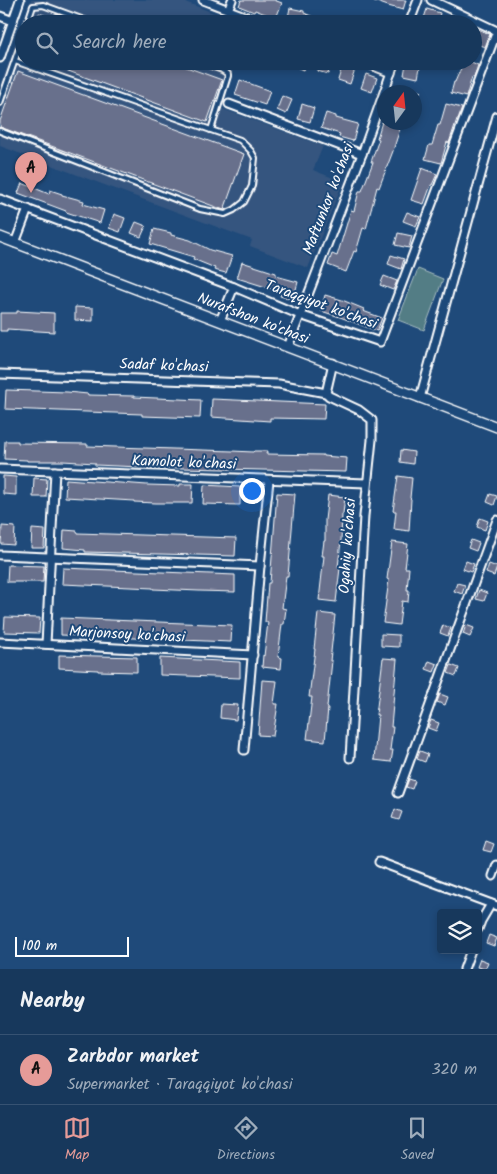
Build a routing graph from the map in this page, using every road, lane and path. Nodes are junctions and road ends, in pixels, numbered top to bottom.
1 (20, 0) edge
2 (203, 0) edge
3 (232, 0) edge
4 (418, 0) edge
5 (431, 0) edge
6 (228, 10) junction
7 (31, 15) edge
8 (70, 15) edge
9 (241, 15) edge
10 (412, 15) edge
11 (463, 15) edge
12 (0, 16) edge
13 (13, 21) junction
14 (482, 24) edge
15 (497, 31) edge
16 (0, 58) edge
17 (15, 60) edge
18 (43, 70) edge
19 (222, 70) edge
20 (384, 70) edge
21 (392, 70) edge
22 (391, 73) junction
23 (0, 103) edge
24 (229, 104) dead end
25 (497, 116) edge
26 (211, 130) junction
27 (0, 131) edge
28 (362, 154) junction
29 (0, 198) edge
30 (28, 209) junction
31 (0, 237) edge
32 (15, 243) junction
33 (234, 287) junction
34 (300, 315) junction
35 (220, 321) junction
36 (288, 347) junction
37 (332, 363) junction
38 (0, 374) edge
39 (326, 393) junction
40 (420, 398) junction
41 (497, 427) edge
42 (0, 469) edge
43 (55, 472) junction
44 (270, 480) junction
45 (366, 483) junction
46 (497, 520) edge
47 (0, 555) edge
48 (51, 558) junction
49 (260, 566) junction
50 (0, 642) edge
51 (46, 644) junction
52 (253, 655) junction
53 (244, 750) dead end
54 (350, 758) dead end
55 (398, 793) dead end
56 (379, 862) dead end
57 (497, 865) edge
58 (493, 876) dead end
59 (494, 905) edge
60 (482, 920) edge
61 (470, 954) edge
62 (464, 969) edge

1 - 13 street
2 - 6 street
3 - 6 street
4 - 10 street
5 - 11 street
6 - 9 street
7 - 8 lane
12 - 13 street
13 - 16 street
14 - 15 street
15 - 34 street, Taraqqiyot ko'chasi
17 - 23 lane
18 - 26 lane
19 - 26 lane
20 - 22 street
21 - 22 street, Maftunkor ko'chasi
22 - 28 street, Maftunkor ko'chasi
24 - 28 street
25 - 40 street
26 - 27 lane
28 - 34 street, Maftunkor ko'chasi
29 - 30 street, Taraqqiyot ko'chasi
30 - 32 street
30 - 33 street, Taraqqiyot ko'chasi
31 - 32 street, Nurafshon ko'chasi
32 - 35 street, Nurafshon ko'chasi
33 - 34 street, Taraqqiyot ko'chasi
33 - 35 street
34 - 36 street, Maftunkor ko'chasi
35 - 36 street, Nurafshon ko'chasi
36 - 37 street, Nurafshon ko'chasi
37 - 39 street
37 - 40 street, Nurafshon ko'chasi
38 - 39 street, Sadaf ko'chasi
39 - 45 street, Ogahiy ko'chasi
40 - 41 street, Nurafshon ko'chasi
42 - 43 street, Kamolot ko'chasi
43 - 44 street, Kamolot ko'chasi
43 - 48 street
44 - 45 street, Kamolot ko'chasi
44 - 49 street
45 - 54 street, Ogahiy ko'chasi
46 - 55 street
47 - 48 street
48 - 49 street
48 - 51 street
49 - 52 street
50 - 51 street, Marjonsoy ko'chasi
51 - 52 street, Marjonsoy ko'chasi
52 - 53 street
56 - 59 street
57 - 58 street
59 - 60 street
61 - 62 street

